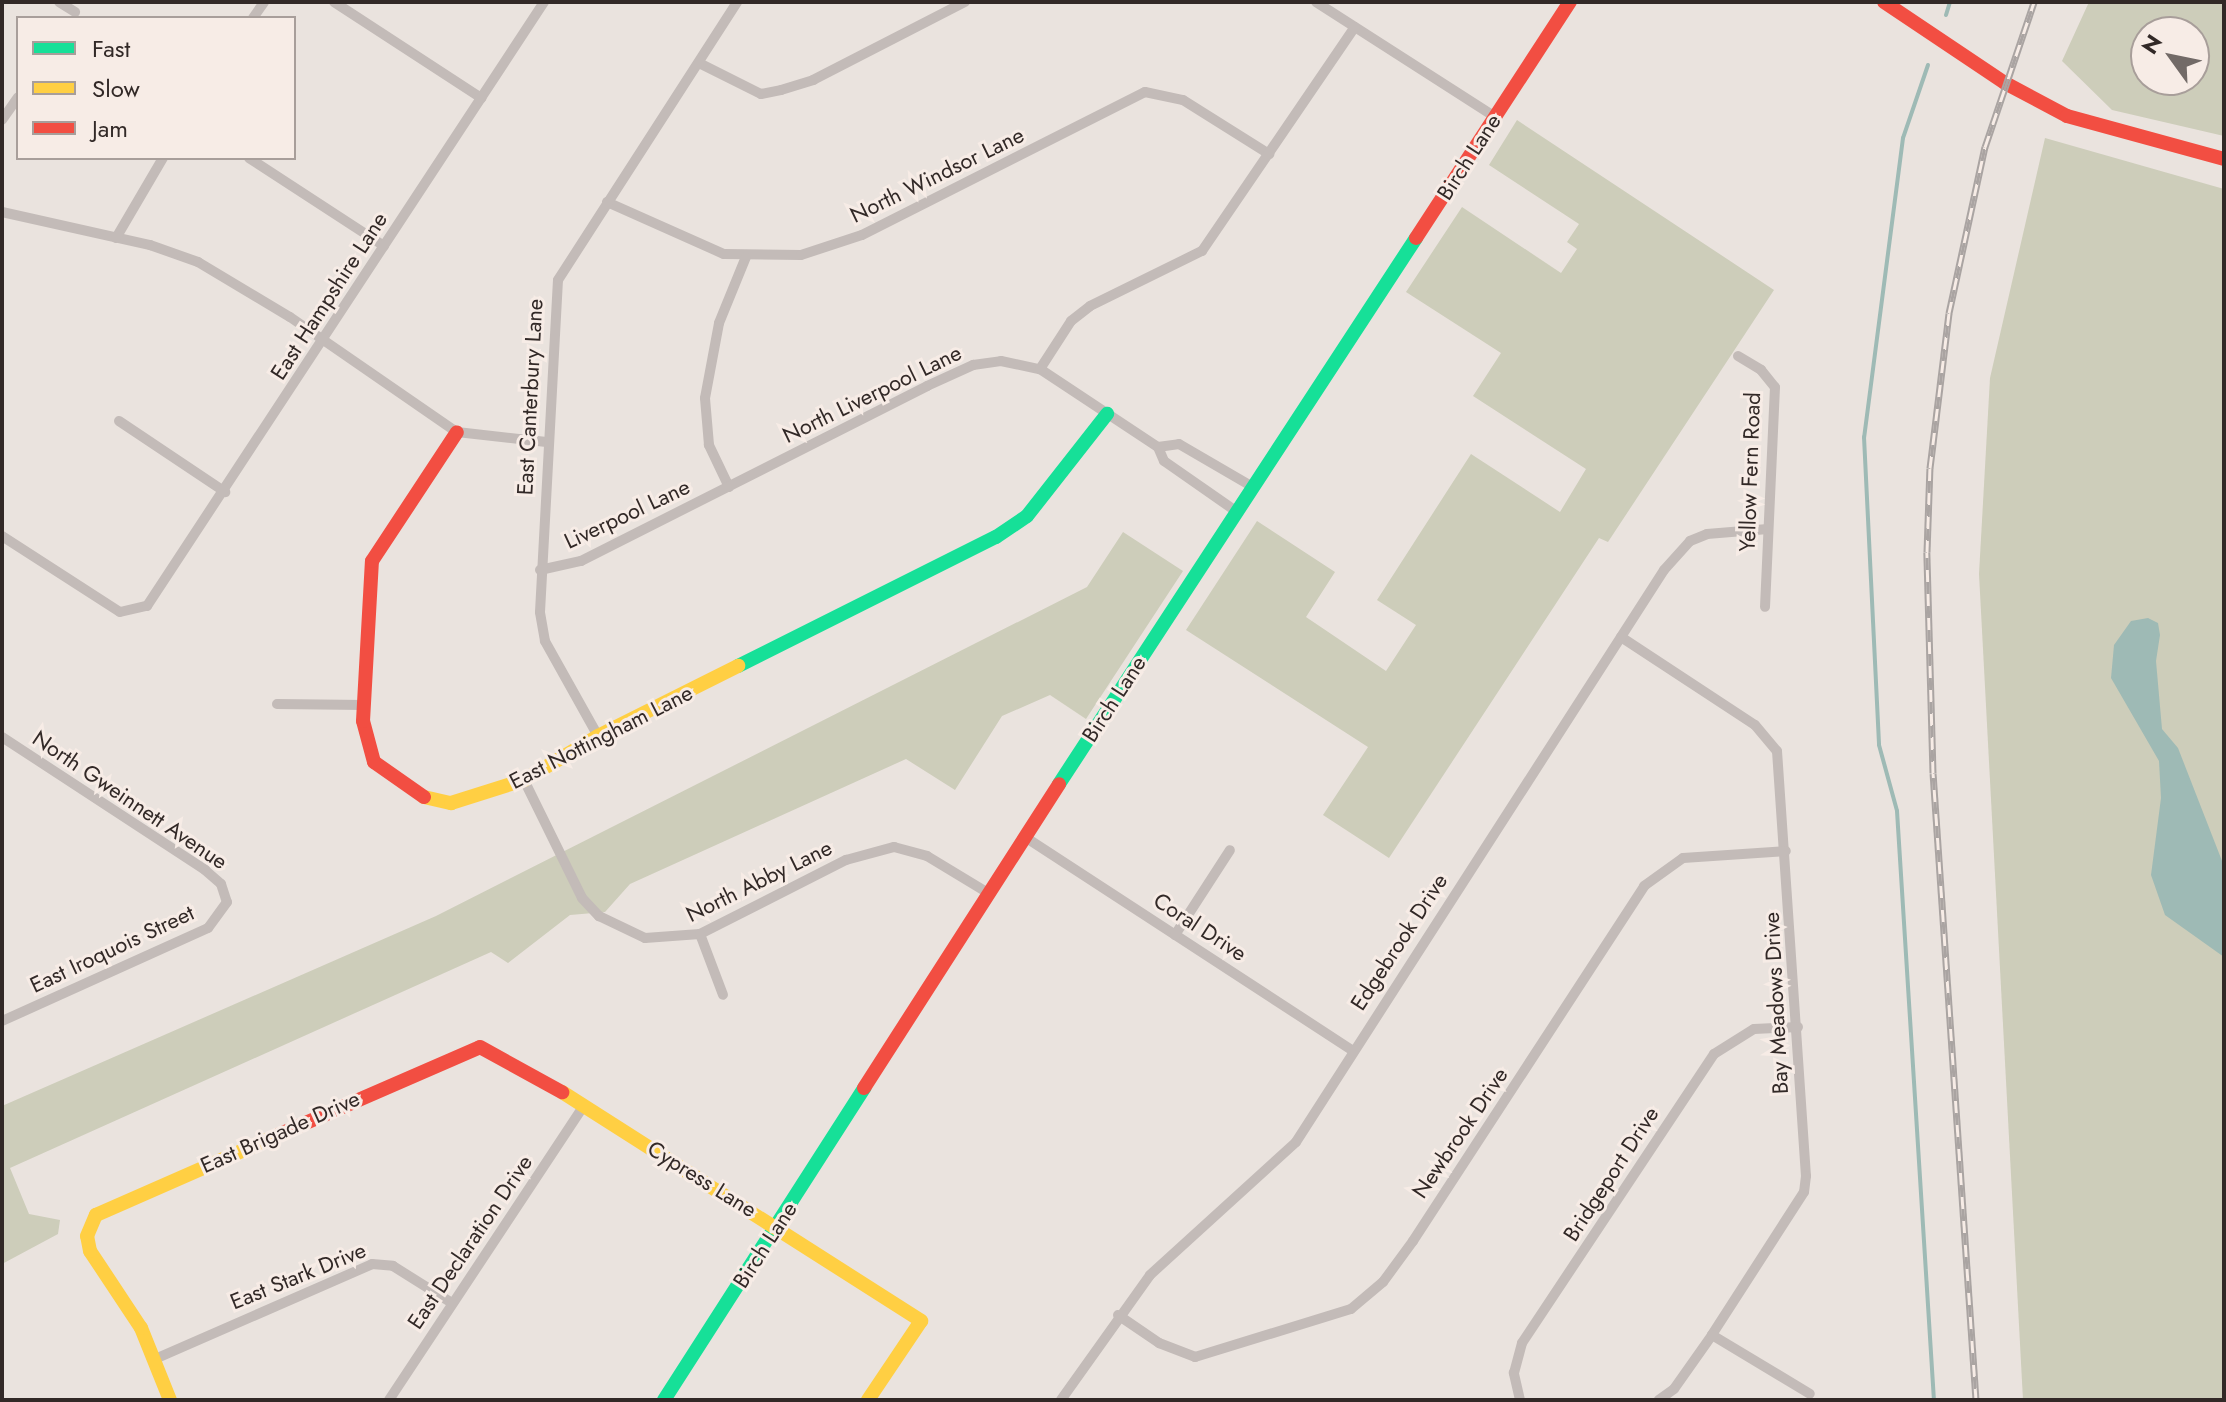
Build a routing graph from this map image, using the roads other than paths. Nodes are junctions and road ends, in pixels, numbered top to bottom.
1 (59, 2) edge
2 (82, 2) edge
3 (334, 2) edge
4 (544, 2) edge
5 (737, 2) edge
6 (965, 2) edge
7 (1316, 2) edge
8 (1570, 2) edge
9 (1884, 2) edge
10 (74, 15) edge
11 (1355, 27) junction
12 (699, 63) junction
13 (481, 98) junction
14 (16, 100) edge
15 (1495, 117) junction
16 (2, 120) edge
17 (1269, 154) junction
18 (2224, 159) edge
19 (162, 160) edge
20 (252, 160) edge
21 (607, 202) junction
22 (2, 212) edge
23 (116, 238) junction
24 (384, 246) junction
25 (746, 257) junction
26 (323, 340) junction
27 (1738, 356) dead end
28 (1040, 369) junction
29 (1107, 414) junction
30 (119, 421) dead end
31 (457, 432) junction
32 (546, 442) junction
33 (1158, 447) junction
34 (729, 487) junction
35 (1253, 487) junction
36 (225, 492) junction
37 (1237, 512) junction
38 (1768, 529) junction
39 (2, 536) edge
40 (540, 570) junction
41 (1765, 607) dead end
42 (1621, 637) junction
43 (277, 704) dead end
44 (364, 705) junction
45 (598, 736) junction
46 (2, 737) edge
47 (524, 780) junction
48 (1025, 837) junction
49 (1230, 850) dead end
50 (1786, 851) junction
51 (988, 893) junction
52 (227, 902) joint
53 (700, 934) junction
54 (1175, 935) junction
55 (723, 995) dead end
56 (2, 1021) edge
57 (1798, 1027) junction
58 (480, 1047) joint
59 (1353, 1051) junction
60 (584, 1105) junction
61 (777, 1225) junction
62 (452, 1303) junction
63 (1118, 1315) junction
64 (1712, 1335) junction
65 (155, 1359) junction
66 (1810, 1394) dead end
67 (170, 1400) edge
68 (389, 1400) edge
69 (664, 1400) edge
70 (868, 1400) edge
71 (1061, 1400) edge
72 (1520, 1400) edge
73 (1659, 1400) edge

1 - 10 street
2 - 10 street
3 - 13 street
4 - 13 street, East Hampshire Lane
5 - 12 street, East Canterbury Lane
6 - 12 street
7 - 11 street
8 - 15 street, Birch Lane
9 - 18 street
11 - 15 street
11 - 17 street
12 - 21 street, East Canterbury Lane
13 - 24 street, East Hampshire Lane
14 - 16 street
15 - 35 street, Birch Lane
17 - 25 street, North Windsor Lane
17 - 28 street
19 - 23 street
20 - 24 street
21 - 25 street, North Windsor Lane
21 - 32 street, East Canterbury Lane
22 - 23 street
23 - 26 street
24 - 26 street, East Hampshire Lane
25 - 34 street
26 - 31 street
26 - 36 street, East Hampshire Lane
27 - 38 street, Yellow Fern Road
28 - 29 street, North Liverpool Lane
28 - 34 street, North Liverpool Lane
29 - 33 street, North Liverpool Lane
29 - 45 street, East Nottingham Lane
30 - 36 street
31 - 32 street
31 - 44 street, East Nottingham Lane
32 - 40 street, East Canterbury Lane
33 - 35 street, North Liverpool Lane
33 - 37 street, North Liverpool Lane
34 - 40 street, Liverpool Lane
35 - 37 street, Birch Lane
36 - 39 street, East Hampshire Lane
37 - 48 street, Birch Lane
38 - 41 street, Yellow Fern Road
38 - 42 street, Edgebrook Drive
40 - 45 street, East Canterbury Lane
42 - 50 street, Bay Meadows Drive
42 - 59 street, Edgebrook Drive
43 - 44 street
44 - 47 street, East Nottingham Lane
45 - 47 street, East Nottingham Lane
46 - 52 street, North Gweinnett Avenue
47 - 53 street, North Abby Lane
48 - 51 street, Birch Lane
48 - 54 street, Coral Drive
49 - 54 street
50 - 57 street, Bay Meadows Drive
50 - 63 street, Newbrook Drive
51 - 53 street, North Abby Lane
51 - 61 street, Birch Lane
52 - 56 street, East Iroquois Street
53 - 55 street
54 - 59 street, Coral Drive
57 - 64 street, Bay Meadows Drive
57 - 72 street, Bridgeport Drive
58 - 60 street, Cypress Lane
58 - 65 street, East Brigade Drive
59 - 63 street, Edgebrook Drive
60 - 61 street, Cypress Lane
60 - 62 street, East Declaration Drive
61 - 69 street, Birch Lane
61 - 70 street, Cypress Lane
62 - 65 street, East Stark Drive
62 - 68 street, East Declaration Drive
63 - 71 street, Edgebrook Drive
64 - 66 street
64 - 73 street, Bay Meadows Drive
65 - 67 street

